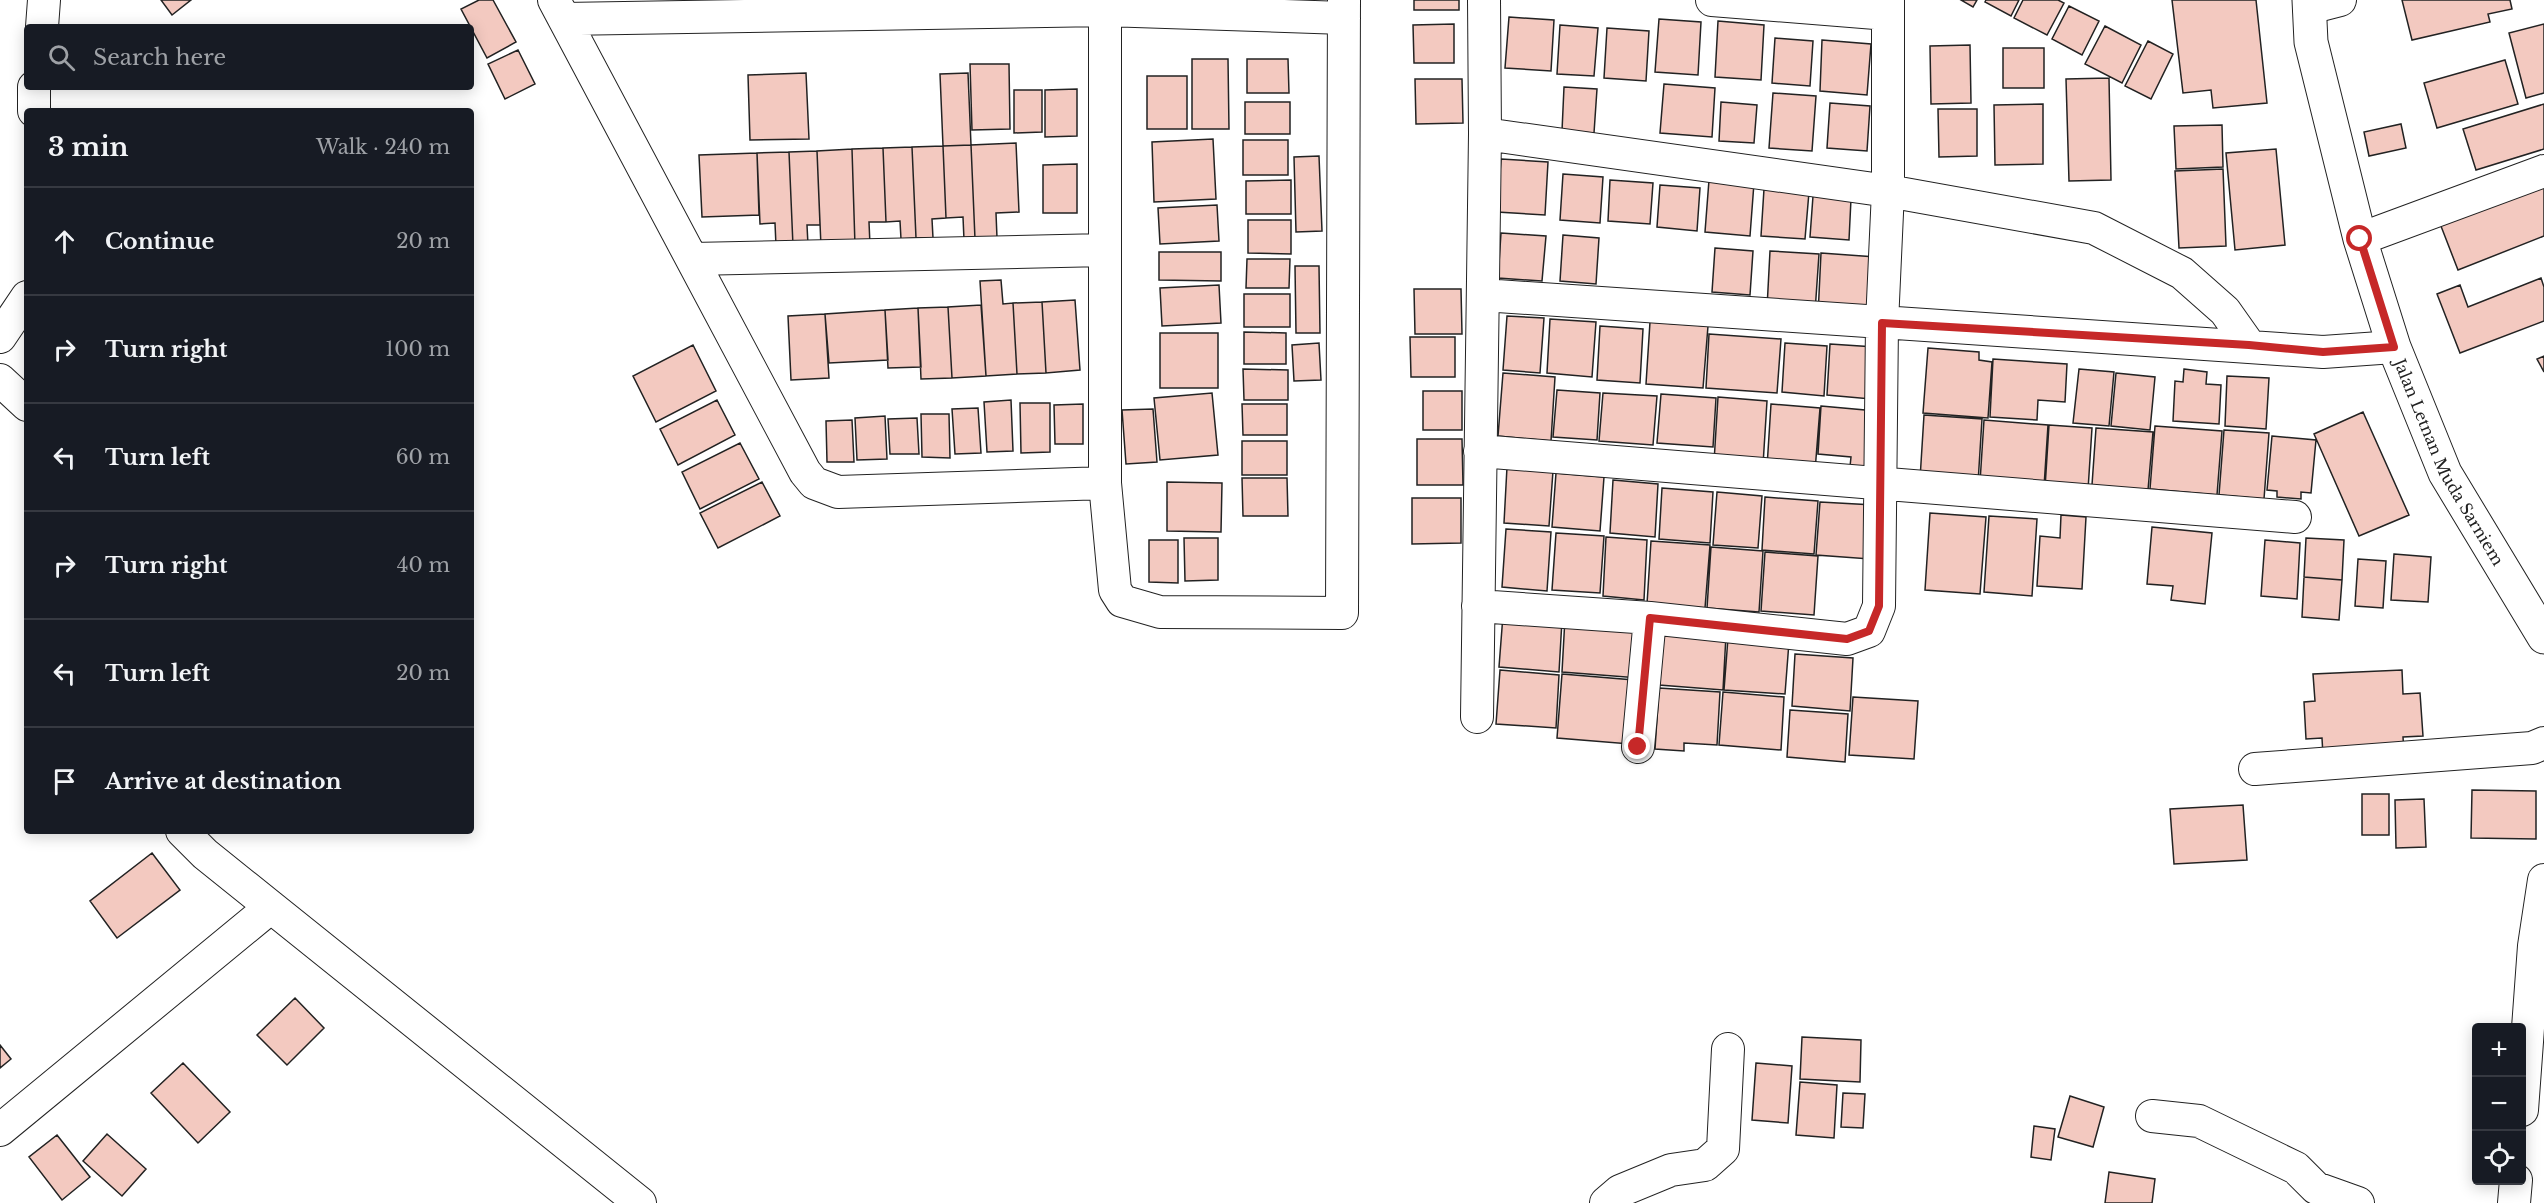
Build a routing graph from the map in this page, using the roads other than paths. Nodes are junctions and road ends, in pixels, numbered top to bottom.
1 (44, 0) edge
2 (1484, 0) edge
3 (1712, 0) edge
4 (2340, 0) edge
5 (2309, 4) edge
6 (1105, 5) edge
7 (1888, 7) edge
8 (559, 9) edge
9 (1344, 9) edge
10 (42, 24) edge
11 (34, 90) edge
12 (34, 108) edge
13 (1485, 134) junction
14 (2544, 171) edge
15 (1888, 191) junction
16 (2360, 239) junction
17 (1105, 250) junction
18 (692, 259) junction
19 (1483, 295) junction
20 (24, 301) edge
21 (1882, 323) junction
22 (0, 337) edge
23 (2249, 345) junction
24 (2394, 347) junction
25 (0, 380) edge
26 (24, 402) edge
27 (1480, 451) junction
28 (1105, 483) junction
29 (1879, 484) junction
30 (2295, 517) dead end
31 (1478, 606) junction
32 (1650, 618) junction
33 (2544, 637) edge
34 (1477, 717) dead end
35 (2544, 743) edge
36 (1638, 747) dead end
37 (2255, 769) dead end
38 (185, 834) edge
39 (2544, 880) edge
40 (271, 907) junction
41 (2539, 944) edge
42 (1728, 1049) dead end
43 (2525, 1077) edge
44 (2152, 1116) dead end
45 (0, 1130) edge
46 (2516, 1185) edge
47 (640, 1203) edge
48 (1606, 1203) edge
49 (2358, 1203) edge
50 (2514, 1203) edge

1 - 10 street
2 - 13 street
3 - 7 street
4 - 5 street
5 - 16 main road, Jalan Letnan Muda Sarniem
6 - 8 street
6 - 9 street
6 - 17 street
7 - 15 street
8 - 18 street
9 - 28 street
11 - 12 street
13 - 15 street
13 - 19 street
14 - 16 street
15 - 21 street
15 - 23 street
16 - 24 main road, Jalan Letnan Muda Sarniem
17 - 18 street
17 - 28 street
18 - 28 street
19 - 21 street
19 - 27 street
20 - 22 street
21 - 23 street
21 - 29 street
23 - 24 street
24 - 33 main road, Jalan Letnan Muda Sarniem
25 - 26 street
27 - 29 street
27 - 31 street
29 - 30 street
29 - 32 street
31 - 32 street
31 - 34 street
32 - 36 street
35 - 37 street
38 - 40 street
39 - 41 street
40 - 45 street
40 - 47 street
41 - 43 street
42 - 48 street
44 - 49 street
46 - 50 street

